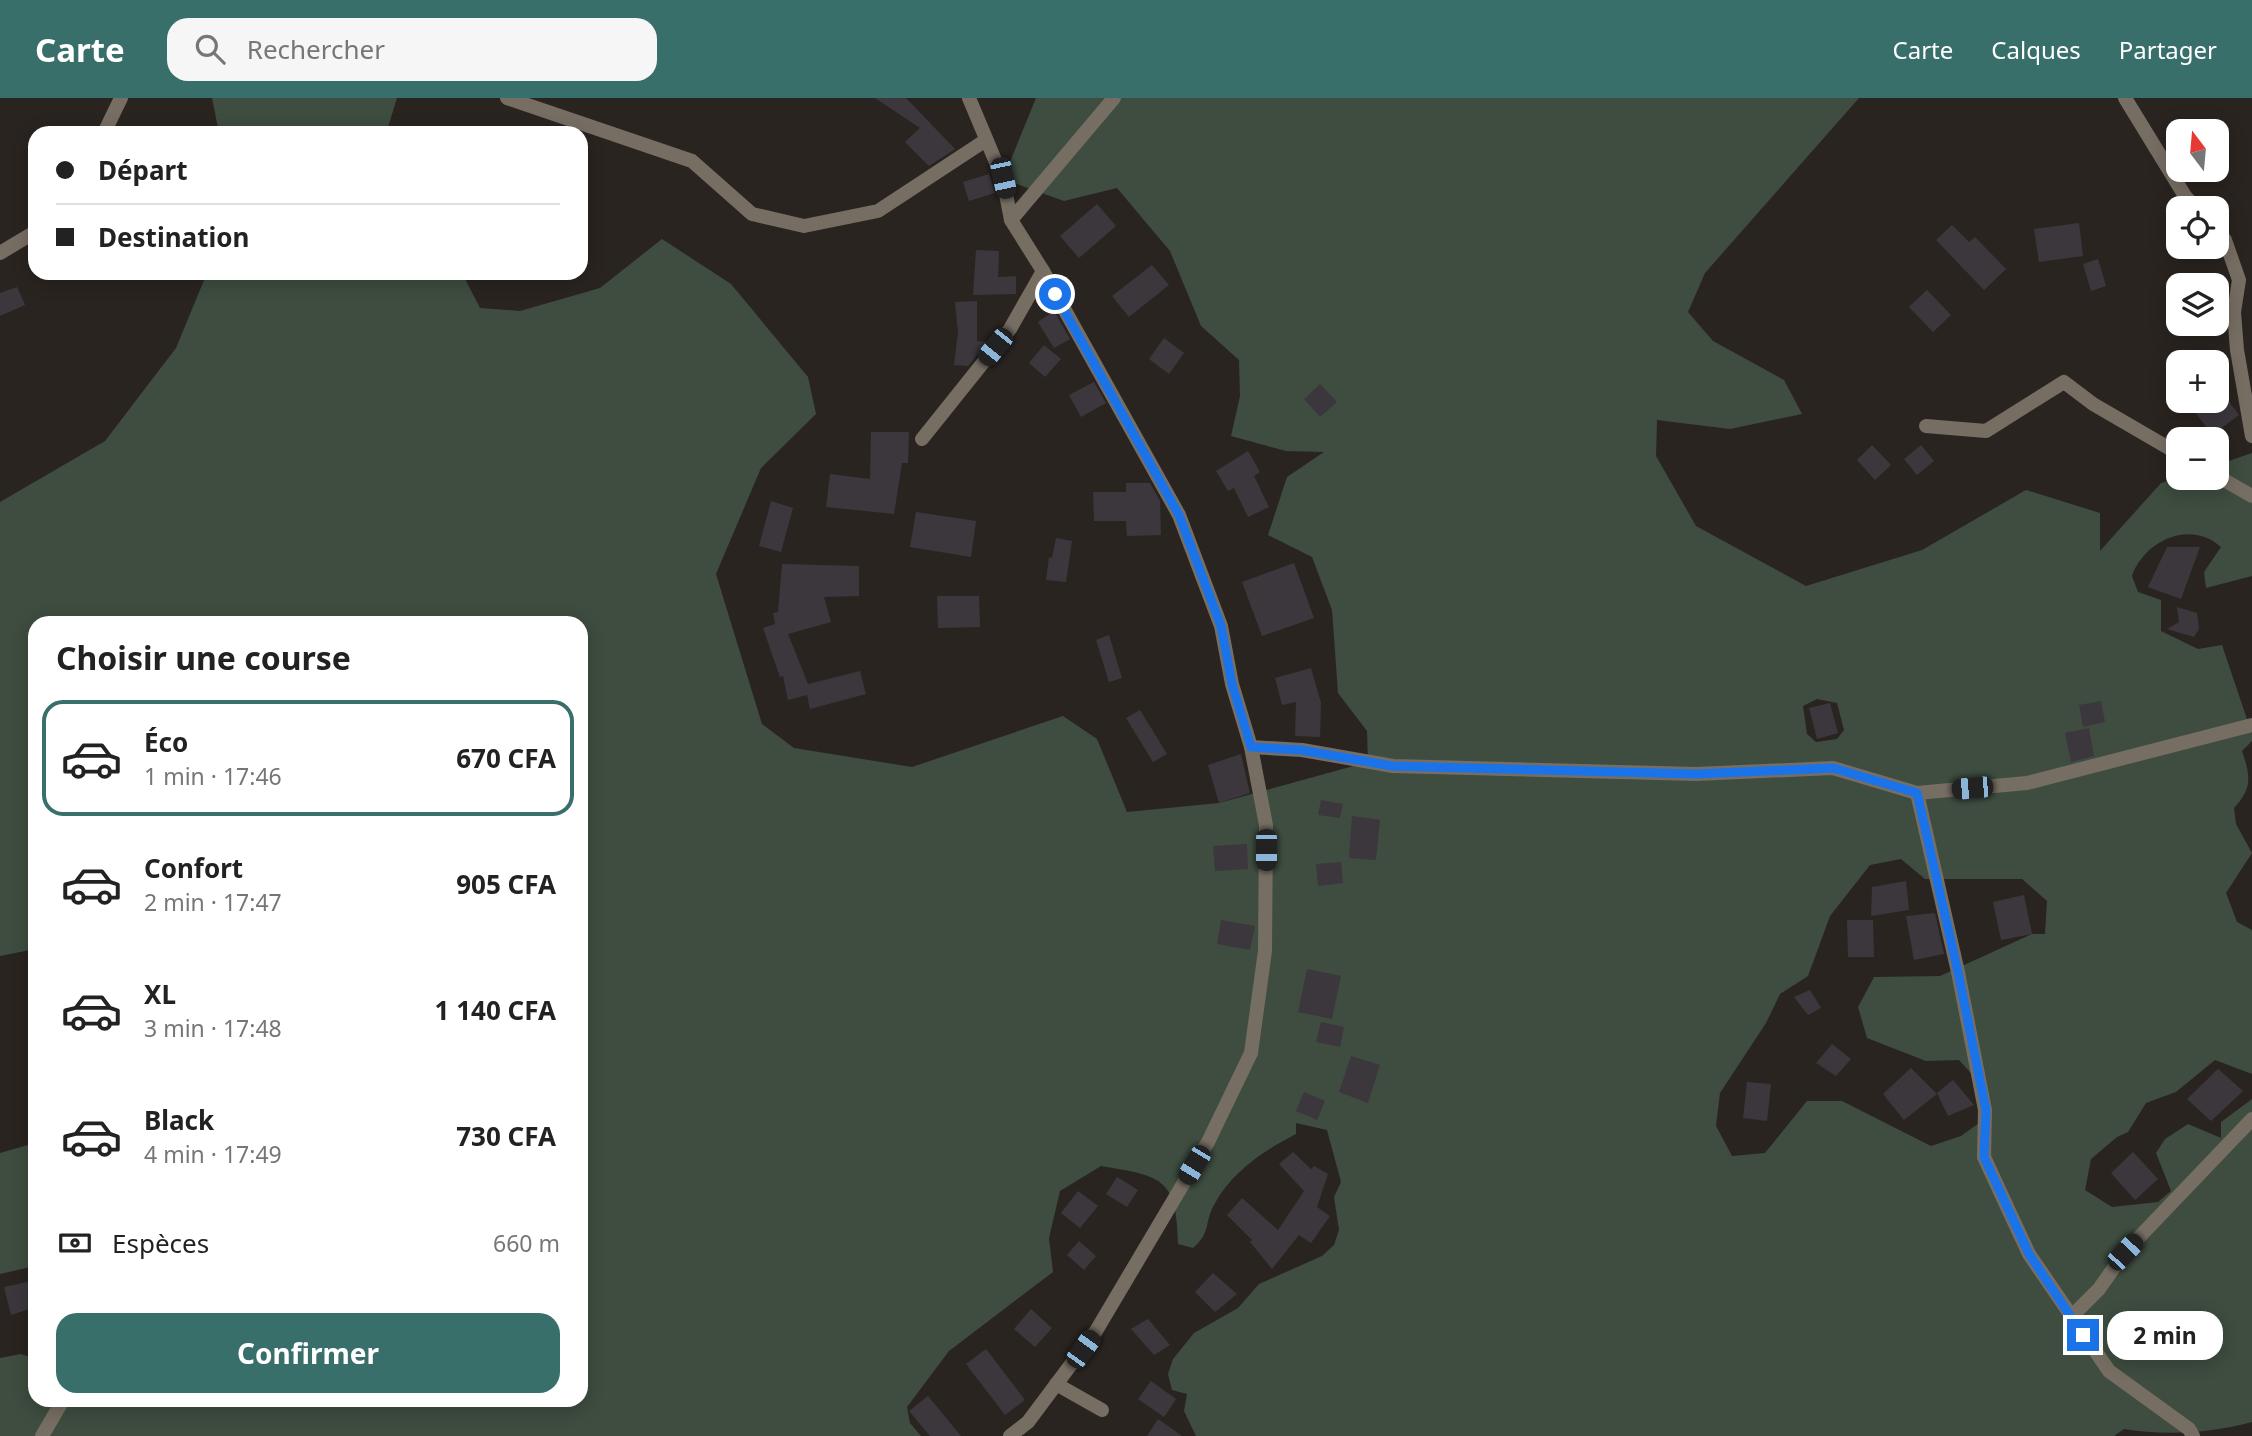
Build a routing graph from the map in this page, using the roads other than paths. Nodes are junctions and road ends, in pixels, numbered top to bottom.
1 (121, 98) edge
2 (507, 98) edge
3 (968, 98) edge
4 (1114, 98) edge
5 (2125, 98) edge
6 (107, 126) edge
7 (986, 139) junction
8 (2185, 196) edge
9 (1011, 220) junction
10 (28, 236) edge
11 (2229, 252) edge
12 (0, 253) edge
13 (1043, 271) junction
14 (1926, 426) dead end
15 (2252, 436) edge
16 (922, 439) dead end
17 (2166, 446) edge
18 (2229, 483) edge
19 (2252, 496) edge
20 (2252, 725) edge
21 (1251, 747) junction
22 (1917, 793) junction
23 (2252, 1119) edge
24 (2070, 1318) junction
25 (1056, 1384) junction
26 (59, 1407) edge
27 (1102, 1410) dead end
28 (43, 1436) edge
29 (1010, 1436) edge
30 (2193, 1436) edge

1 - 6 street
2 - 7 street
3 - 7 street
4 - 9 street
5 - 8 street
7 - 9 street
9 - 13 street
10 - 12 street
11 - 15 street
13 - 16 street
13 - 21 street
14 - 17 street
18 - 19 street
20 - 22 street
21 - 22 street
21 - 25 street
22 - 24 street
23 - 24 street
24 - 30 street
25 - 27 street
25 - 29 street
26 - 28 street

